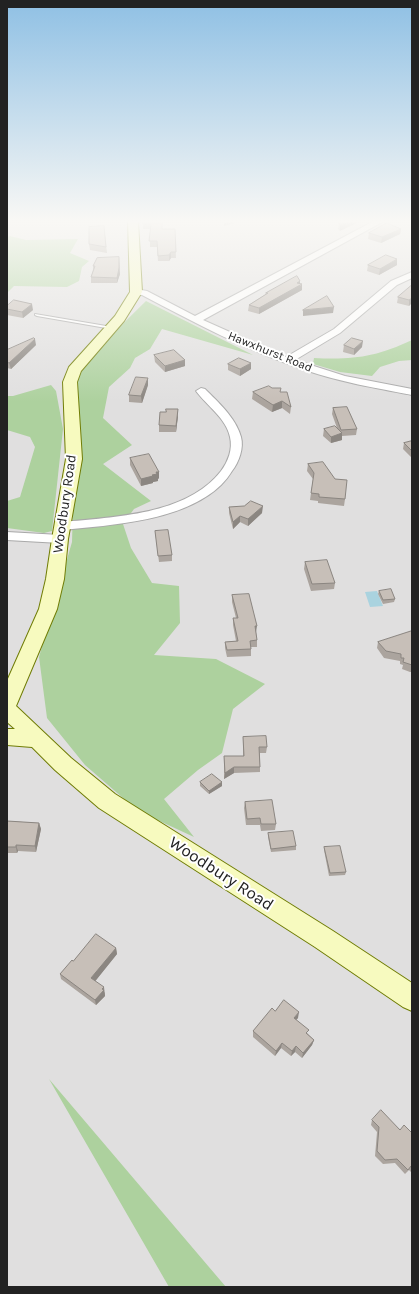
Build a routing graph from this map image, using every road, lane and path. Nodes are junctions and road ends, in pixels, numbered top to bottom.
1 (136, 281) edge
2 (267, 281) edge
3 (398, 281) edge
4 (136, 292) junction
5 (37, 315) dead end
6 (195, 320) junction
7 (112, 328) junction
8 (288, 360) junction
9 (201, 391) dead end
10 (412, 392) edge
11 (61, 532) junction
12 (7, 536) edge
13 (7, 704) edge
14 (7, 709) edge
15 (7, 738) edge
16 (38, 739) junction
17 (412, 998) edge

1 - 4 main road
2 - 6 street
3 - 8 street
4 - 6 street, Hawxhurst Road
4 - 7 main road, Woodbury Road
5 - 7 lane
6 - 8 street, Hawxhurst Road
7 - 11 main road, Woodbury Road
8 - 10 street, Hawxhurst Road
9 - 11 street
11 - 12 street
11 - 13 main road, Woodbury Road
14 - 16 main road, Woodbury Road
15 - 16 main road
16 - 17 main road, Woodbury Road

